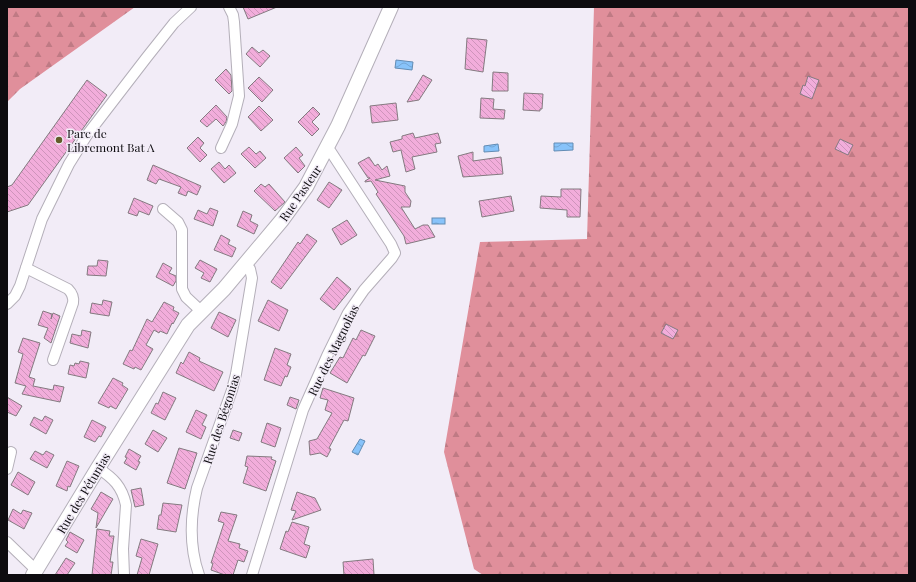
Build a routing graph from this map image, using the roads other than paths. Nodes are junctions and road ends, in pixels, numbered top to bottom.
1 (191, 7) edge
2 (229, 7) edge
3 (391, 7) edge
4 (221, 148) dead end
5 (327, 149) junction
6 (163, 209) dead end
7 (245, 264) junction
8 (26, 268) junction
9 (7, 304) edge
10 (201, 311) junction
11 (170, 354) joint
12 (53, 360) dead end
13 (11, 452) dead end
14 (98, 468) junction
15 (7, 469) edge
16 (7, 542) edge
17 (34, 573) edge
18 (124, 575) edge
19 (198, 575) edge
20 (252, 575) edge

1 - 8 street
2 - 4 street
3 - 5 street, Rue Pasteur
5 - 7 street, Rue Pasteur
5 - 20 street, Rue des Magnolias
6 - 10 street
7 - 10 street, Rue Pasteur
7 - 19 street, Rue des Bégonias
8 - 9 street
8 - 12 street
10 - 11 street, Rue Pasteur
11 - 14 street, Rue des Pétunias
13 - 15 street
14 - 17 street, Rue des Pétunias
14 - 18 street
16 - 17 street

